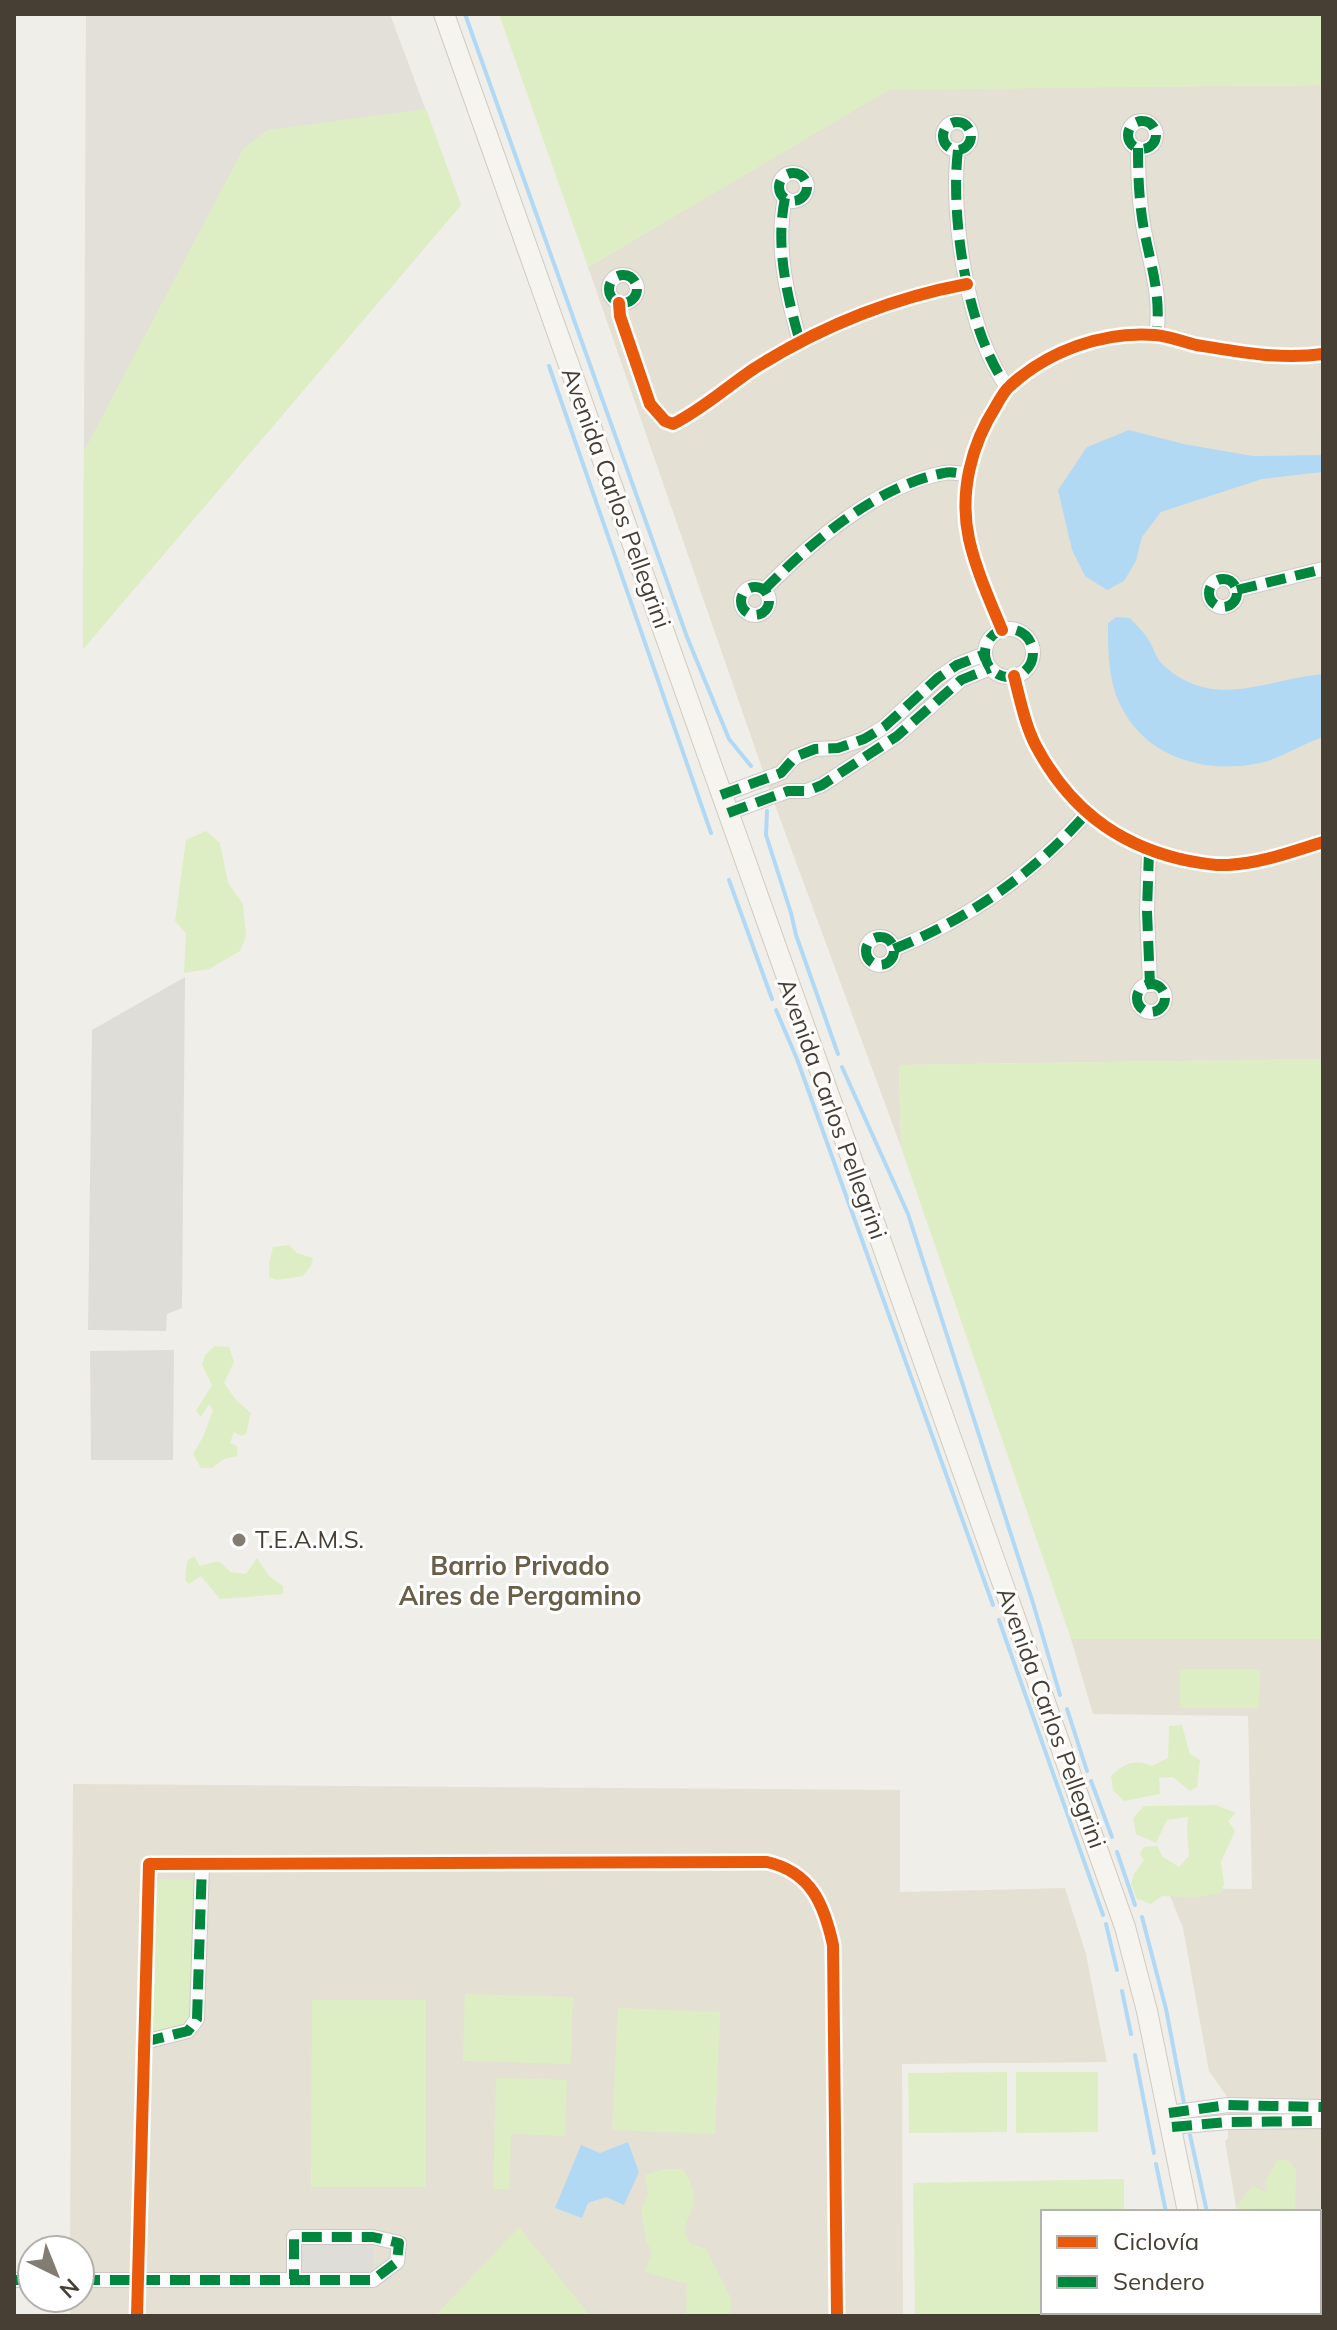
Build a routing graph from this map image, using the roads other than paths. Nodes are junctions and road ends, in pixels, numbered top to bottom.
1 (444, 14) edge
2 (1138, 148) dead end
3 (958, 150) dead end
4 (785, 198) dead end
5 (967, 284) junction
6 (619, 303) dead end
7 (1156, 335) junction
8 (800, 342) junction
9 (1323, 354) edge
10 (1008, 388) junction
11 (969, 475) junction
12 (1323, 569) edge
13 (764, 590) dead end
14 (1237, 590) dead end
15 (1002, 630) junction
16 (988, 661) junction
17 (1014, 676) junction
18 (838, 748) junction
19 (847, 769) junction
20 (781, 773) junction
21 (788, 791) junction
22 (724, 804) junction
23 (1087, 813) junction
24 (1323, 842) edge
25 (1149, 851) junction
26 (894, 949) dead end
27 (1150, 985) dead end
28 (202, 1864) junction
29 (144, 2042) junction
30 (1323, 2107) edge
31 (1170, 2120) junction
32 (1323, 2121) edge
33 (1188, 2210) edge
34 (137, 2279) junction
35 (294, 2279) junction
36 (96, 2280) edge
37 (137, 2316) edge
38 (837, 2316) edge

1 - 22 main road, Avenida Carlos Pellegrini
2 - 7 street
3 - 5 street
4 - 8 street
5 - 8 street
5 - 10 street
6 - 8 street
7 - 9 street
7 - 10 street
10 - 11 street
11 - 13 street
11 - 15 street
12 - 14 street
15 - 16 street
15 - 17 street
16 - 17 street
16 - 18 street
16 - 19 street
17 - 23 street
18 - 19 street
18 - 20 street
19 - 21 street
20 - 21 street
20 - 22 street
21 - 22 street
22 - 31 main road, Avenida Carlos Pellegrini
23 - 25 street
23 - 26 street
24 - 25 street
25 - 27 street
28 - 29 street
28 - 29 street
28 - 38 street
29 - 34 street
30 - 31 street
31 - 32 street
31 - 33 main road, Avenida Carlos Pellegrini
34 - 35 street
34 - 36 street
34 - 37 street
35 - 35 street

